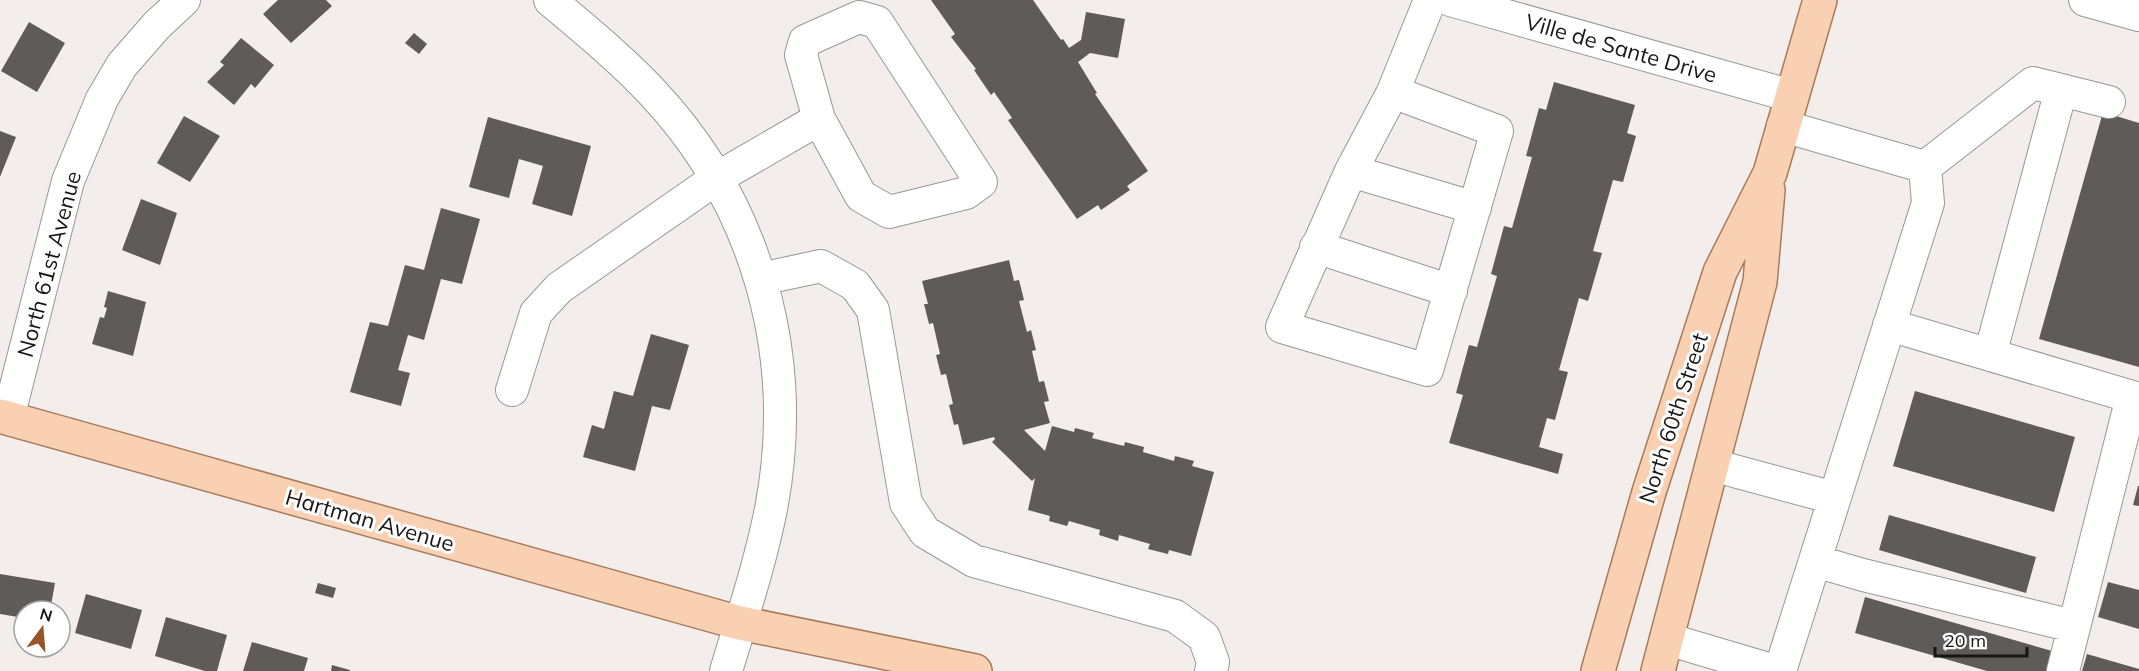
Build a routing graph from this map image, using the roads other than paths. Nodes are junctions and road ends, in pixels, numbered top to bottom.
1 (183, 0) edge
2 (550, 0) edge
3 (1430, 0) edge
4 (1450, 0) edge
5 (1820, 0) edge
6 (2085, 0) edge
7 (2137, 10) edge
8 (2061, 90) junction
9 (1393, 92) junction
10 (1792, 96) junction
11 (2109, 102) dead end
12 (819, 119) junction
13 (1783, 126) junction
14 (1925, 167) junction
15 (1351, 171) junction
16 (1770, 173) junction
17 (717, 178) junction
18 (1475, 208) junction
19 (1316, 247) junction
20 (760, 279) junction
21 (1451, 291) junction
22 (1889, 325) junction
23 (1990, 355) junction
24 (512, 390) dead end
25 (2136, 398) edge
26 (4, 417) edge
27 (1712, 465) junction
28 (1834, 498) junction
29 (1815, 561) junction
30 (740, 623) junction
31 (2073, 626) junction
32 (1666, 639) junction
33 (726, 671) edge
34 (862, 671) edge
35 (975, 671) edge
36 (1211, 671) edge
37 (1598, 671) edge
38 (1658, 671) edge
39 (1775, 671) edge
40 (1780, 671) edge
41 (2062, 671) edge

1 - 26 street, North 61st Avenue
2 - 17 street
3 - 9 street
4 - 10 street, Ville de Sante Drive
5 - 10 main road, North 60th Street
6 - 7 street
8 - 11 street
8 - 14 street
8 - 23 street
9 - 15 street
9 - 18 street
10 - 13 main road, North 60th Street
12 - 12 street
12 - 17 street
13 - 14 street
13 - 16 main road, North 60th Street
14 - 22 street
15 - 18 street
15 - 19 street
16 - 27 main road, North 60th Street
16 - 37 main road, North 60th Street
17 - 20 street
17 - 24 street
18 - 21 street
19 - 21 street
19 - 21 street
20 - 30 street
20 - 36 street
22 - 23 street
22 - 28 street
23 - 25 street
25 - 31 street
26 - 30 main road, Hartman Avenue
27 - 28 street
27 - 32 main road, North 60th Street
28 - 29 street
29 - 31 street
29 - 40 street
30 - 33 street
30 - 34 main road, Hartman Avenue
30 - 35 main road, Hartman Avenue
31 - 41 street
32 - 38 main road, North 60th Street
32 - 39 street

